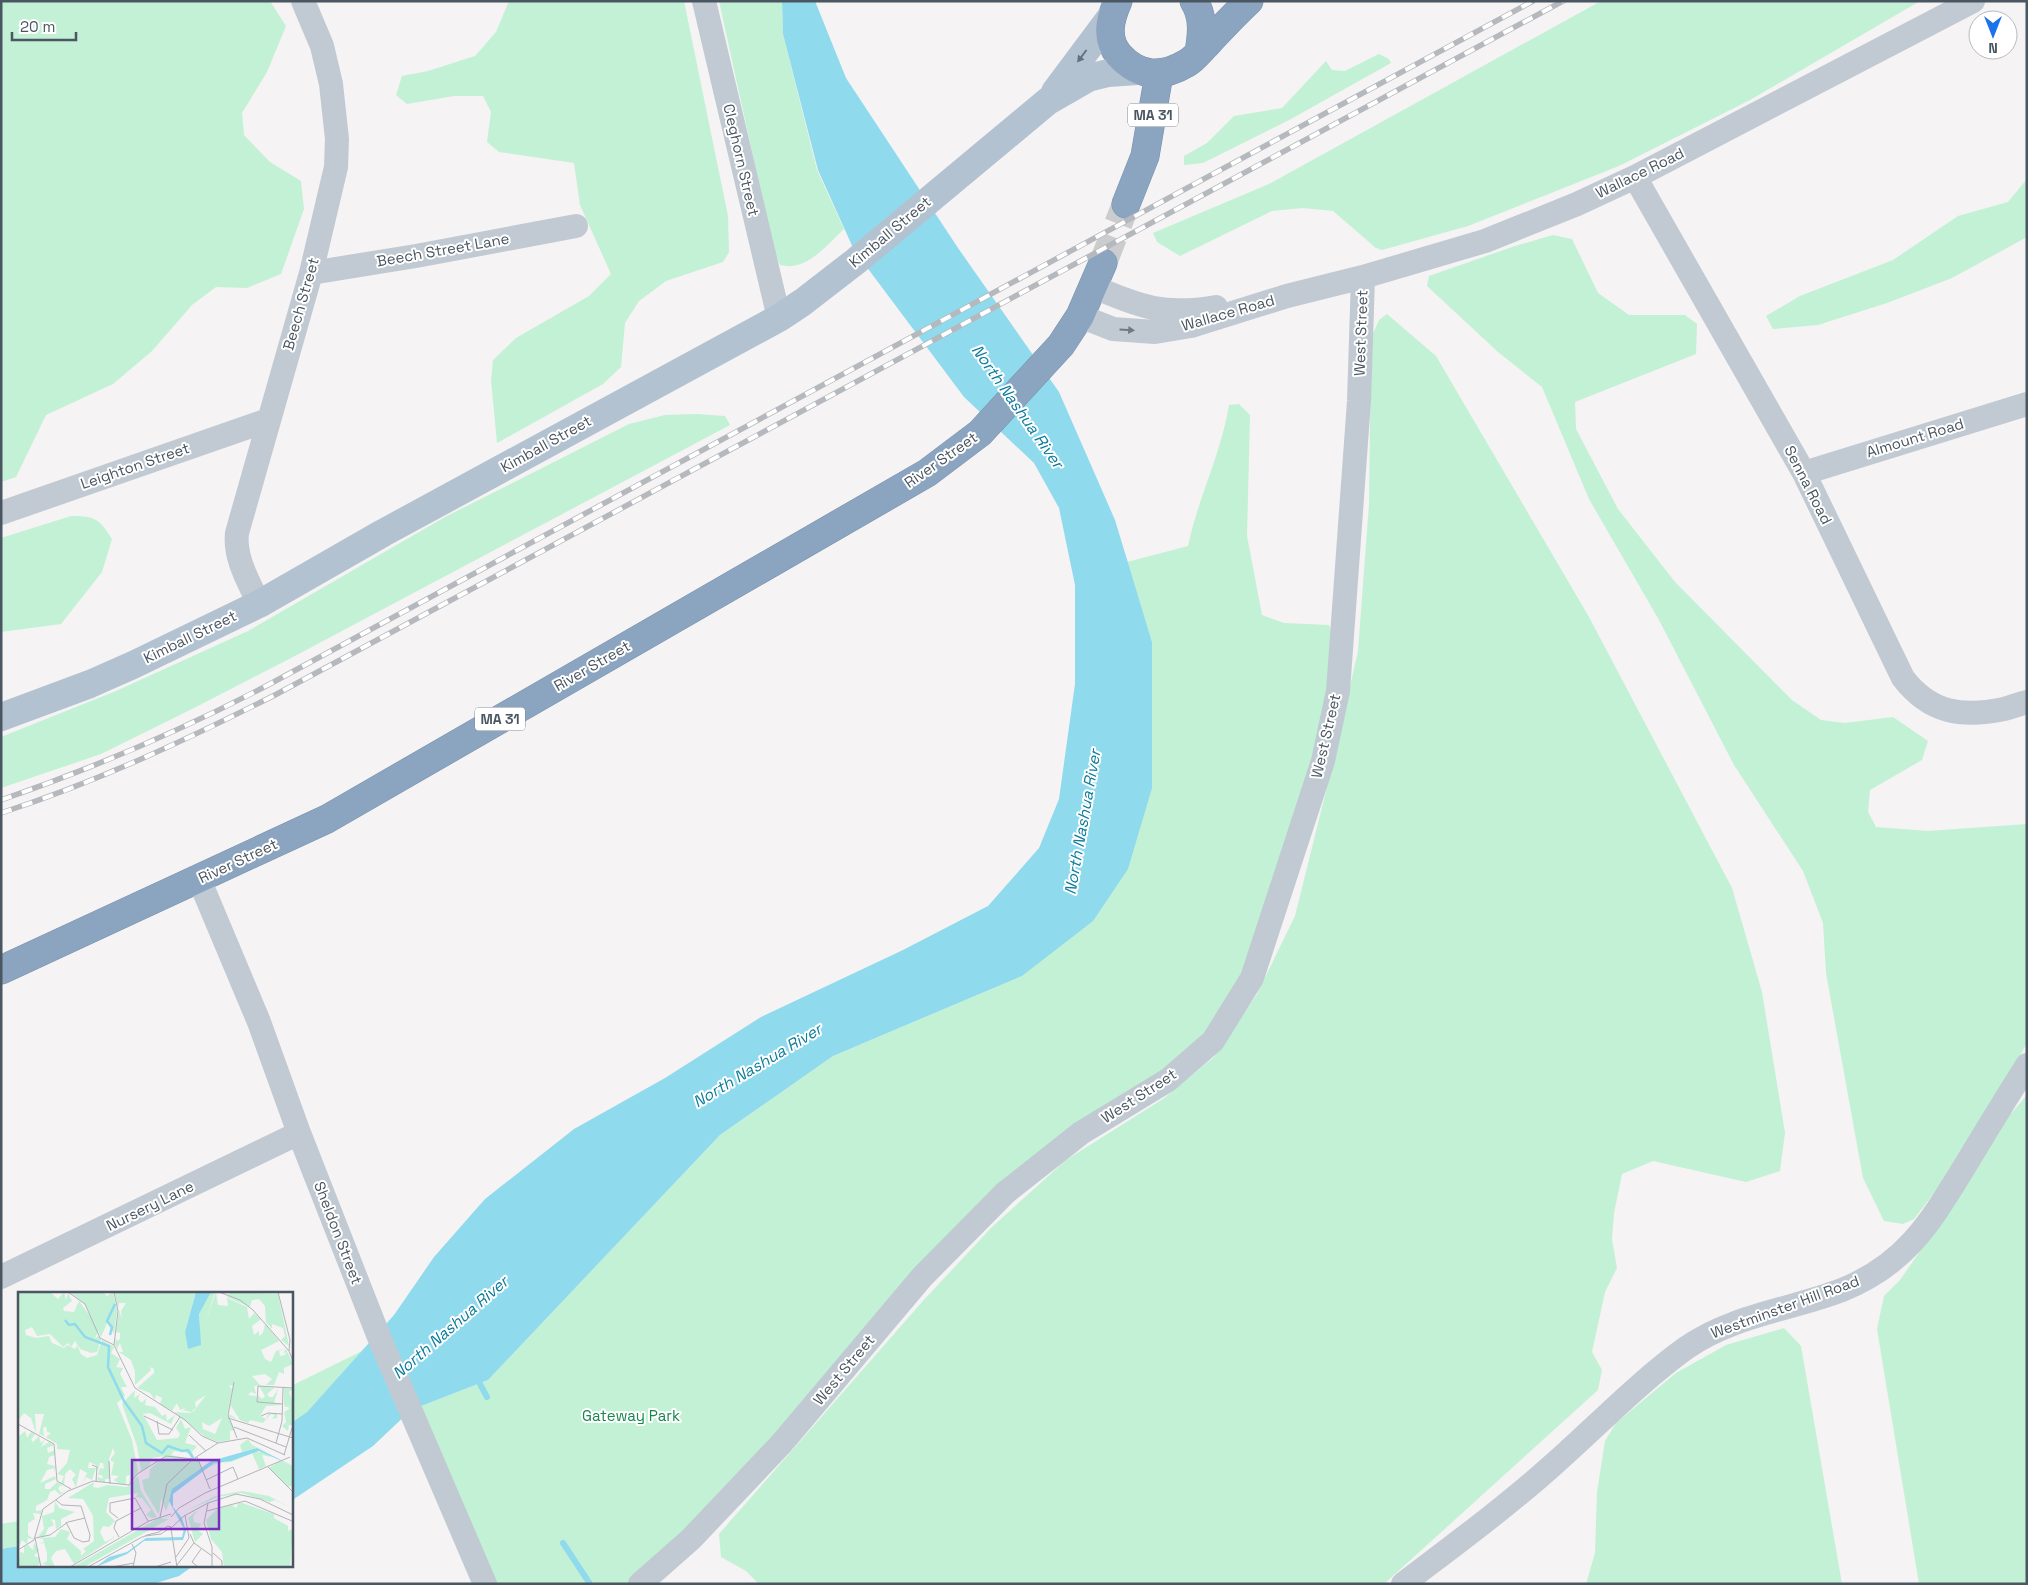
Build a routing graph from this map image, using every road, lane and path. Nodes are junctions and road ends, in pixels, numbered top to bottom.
1 (303, 1) edge
2 (704, 1) edge
3 (1194, 1) edge
4 (1249, 1) edge
5 (1973, 1) edge
6 (1115, 9) edge
7 (1199, 52) junction
8 (1148, 72) junction
9 (1048, 101) junction
10 (1635, 177) junction
11 (1126, 204) tunnel mouth
12 (576, 226) dead end
13 (311, 273) junction
14 (1099, 275) joint
15 (1363, 277) junction
16 (1287, 296) junction
17 (1080, 316) junction
18 (779, 318) junction
19 (2027, 404) edge
20 (268, 420) junction
21 (1804, 473) junction
22 (1, 513) edge
23 (259, 604) junction
24 (2027, 702) edge
25 (1, 717) edge
26 (199, 879) junction
27 (1, 970) edge
28 (2027, 1065) edge
29 (299, 1133) junction
30 (1, 1277) edge
31 (485, 1584) edge
32 (640, 1584) edge
33 (1404, 1584) edge

1 - 13 street, Beech Street
2 - 18 street, Cleghorn Street
3 - 7 highway
4 - 7 highway
5 - 10 street, Wallace Road
6 - 8 highway
6 -> 9 main road, Kimball Street
7 - 8 highway
8 - 9 main road, Kimball Street
8 - 11 highway, MA 31
9 - 18 main road, Kimball Street
10 - 15 street, Wallace Road
10 - 21 street, Senna Road
12 - 13 street, Beech Street Lane
13 - 20 street, Beech Street
14 - 16 street, Wallace Road
14 - 17 highway, River Street / MA 31
15 - 16 street, Wallace Road
15 - 32 street, West Street
17 -> 16 street, Wallace Road
17 - 26 highway, River Street / MA 31
18 - 23 main road, Kimball Street
19 - 21 street, Almount Road
20 - 22 street, Leighton Street
20 - 23 street, Beech Street
21 - 24 street, Senna Road
23 - 25 main road, Kimball Street
26 - 27 highway, River Street / MA 31
26 - 29 street, Sheldon Street
28 - 33 street, Westminster Hill Road
29 - 30 street, Nursery Lane
29 - 31 street, Sheldon Street

